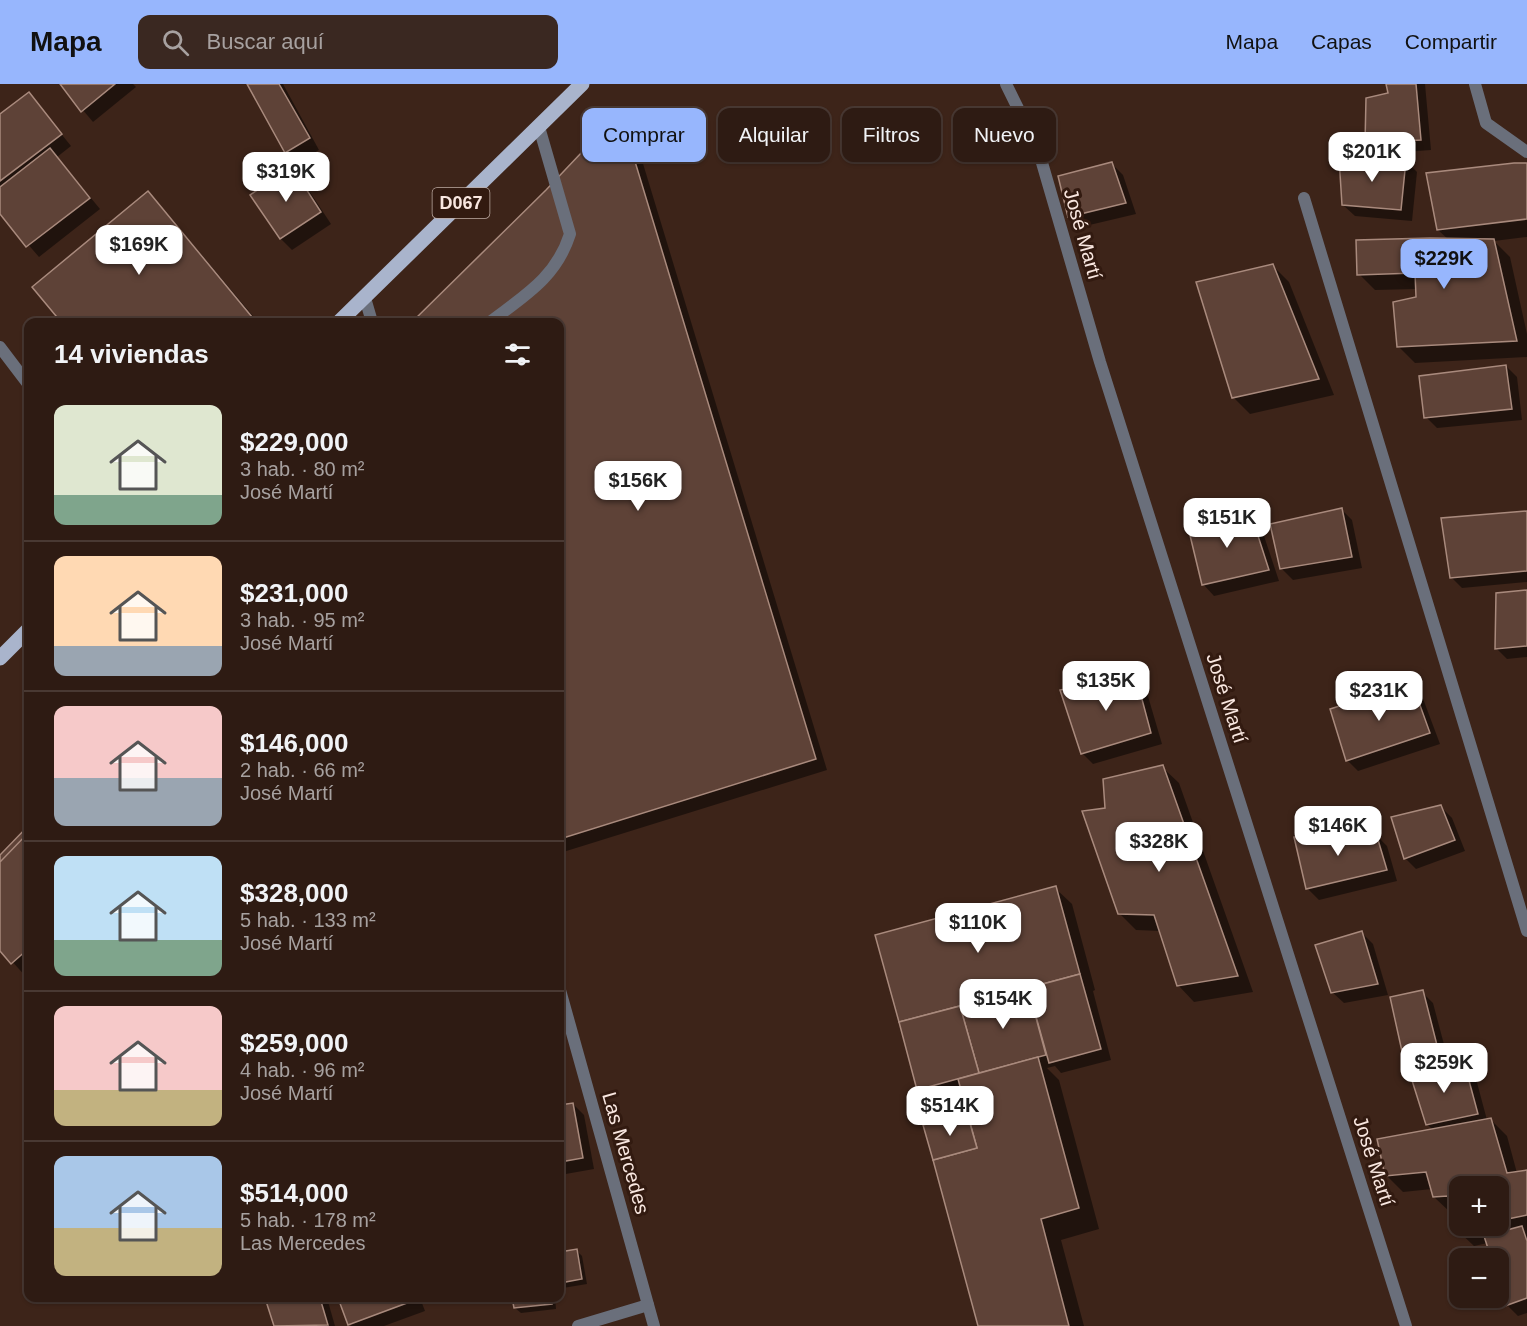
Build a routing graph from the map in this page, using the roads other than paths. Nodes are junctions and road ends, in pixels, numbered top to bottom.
1 (582, 84) edge
2 (1006, 84) edge
3 (1475, 84) edge
4 (539, 127) junction
5 (1527, 152) edge
6 (1304, 198) dead end
7 (365, 298) junction
8 (343, 318) edge
9 (371, 318) edge
10 (495, 318) edge
11 (0, 347) edge
12 (24, 379) edge
13 (24, 634) edge
14 (0, 658) edge
15 (1527, 931) edge
16 (564, 1004) edge
17 (648, 1305) junction
18 (578, 1326) edge
19 (654, 1326) edge
20 (1406, 1326) edge

1 - 4 main road, D067
2 - 20 street, José Martí
3 - 5 street
4 - 7 main road, D067
4 - 10 street
6 - 15 street
7 - 8 main road, D067
7 - 9 street
11 - 12 street
13 - 14 main road
16 - 17 street, Las Mercedes
17 - 18 street
17 - 19 street, Las Mercedes

